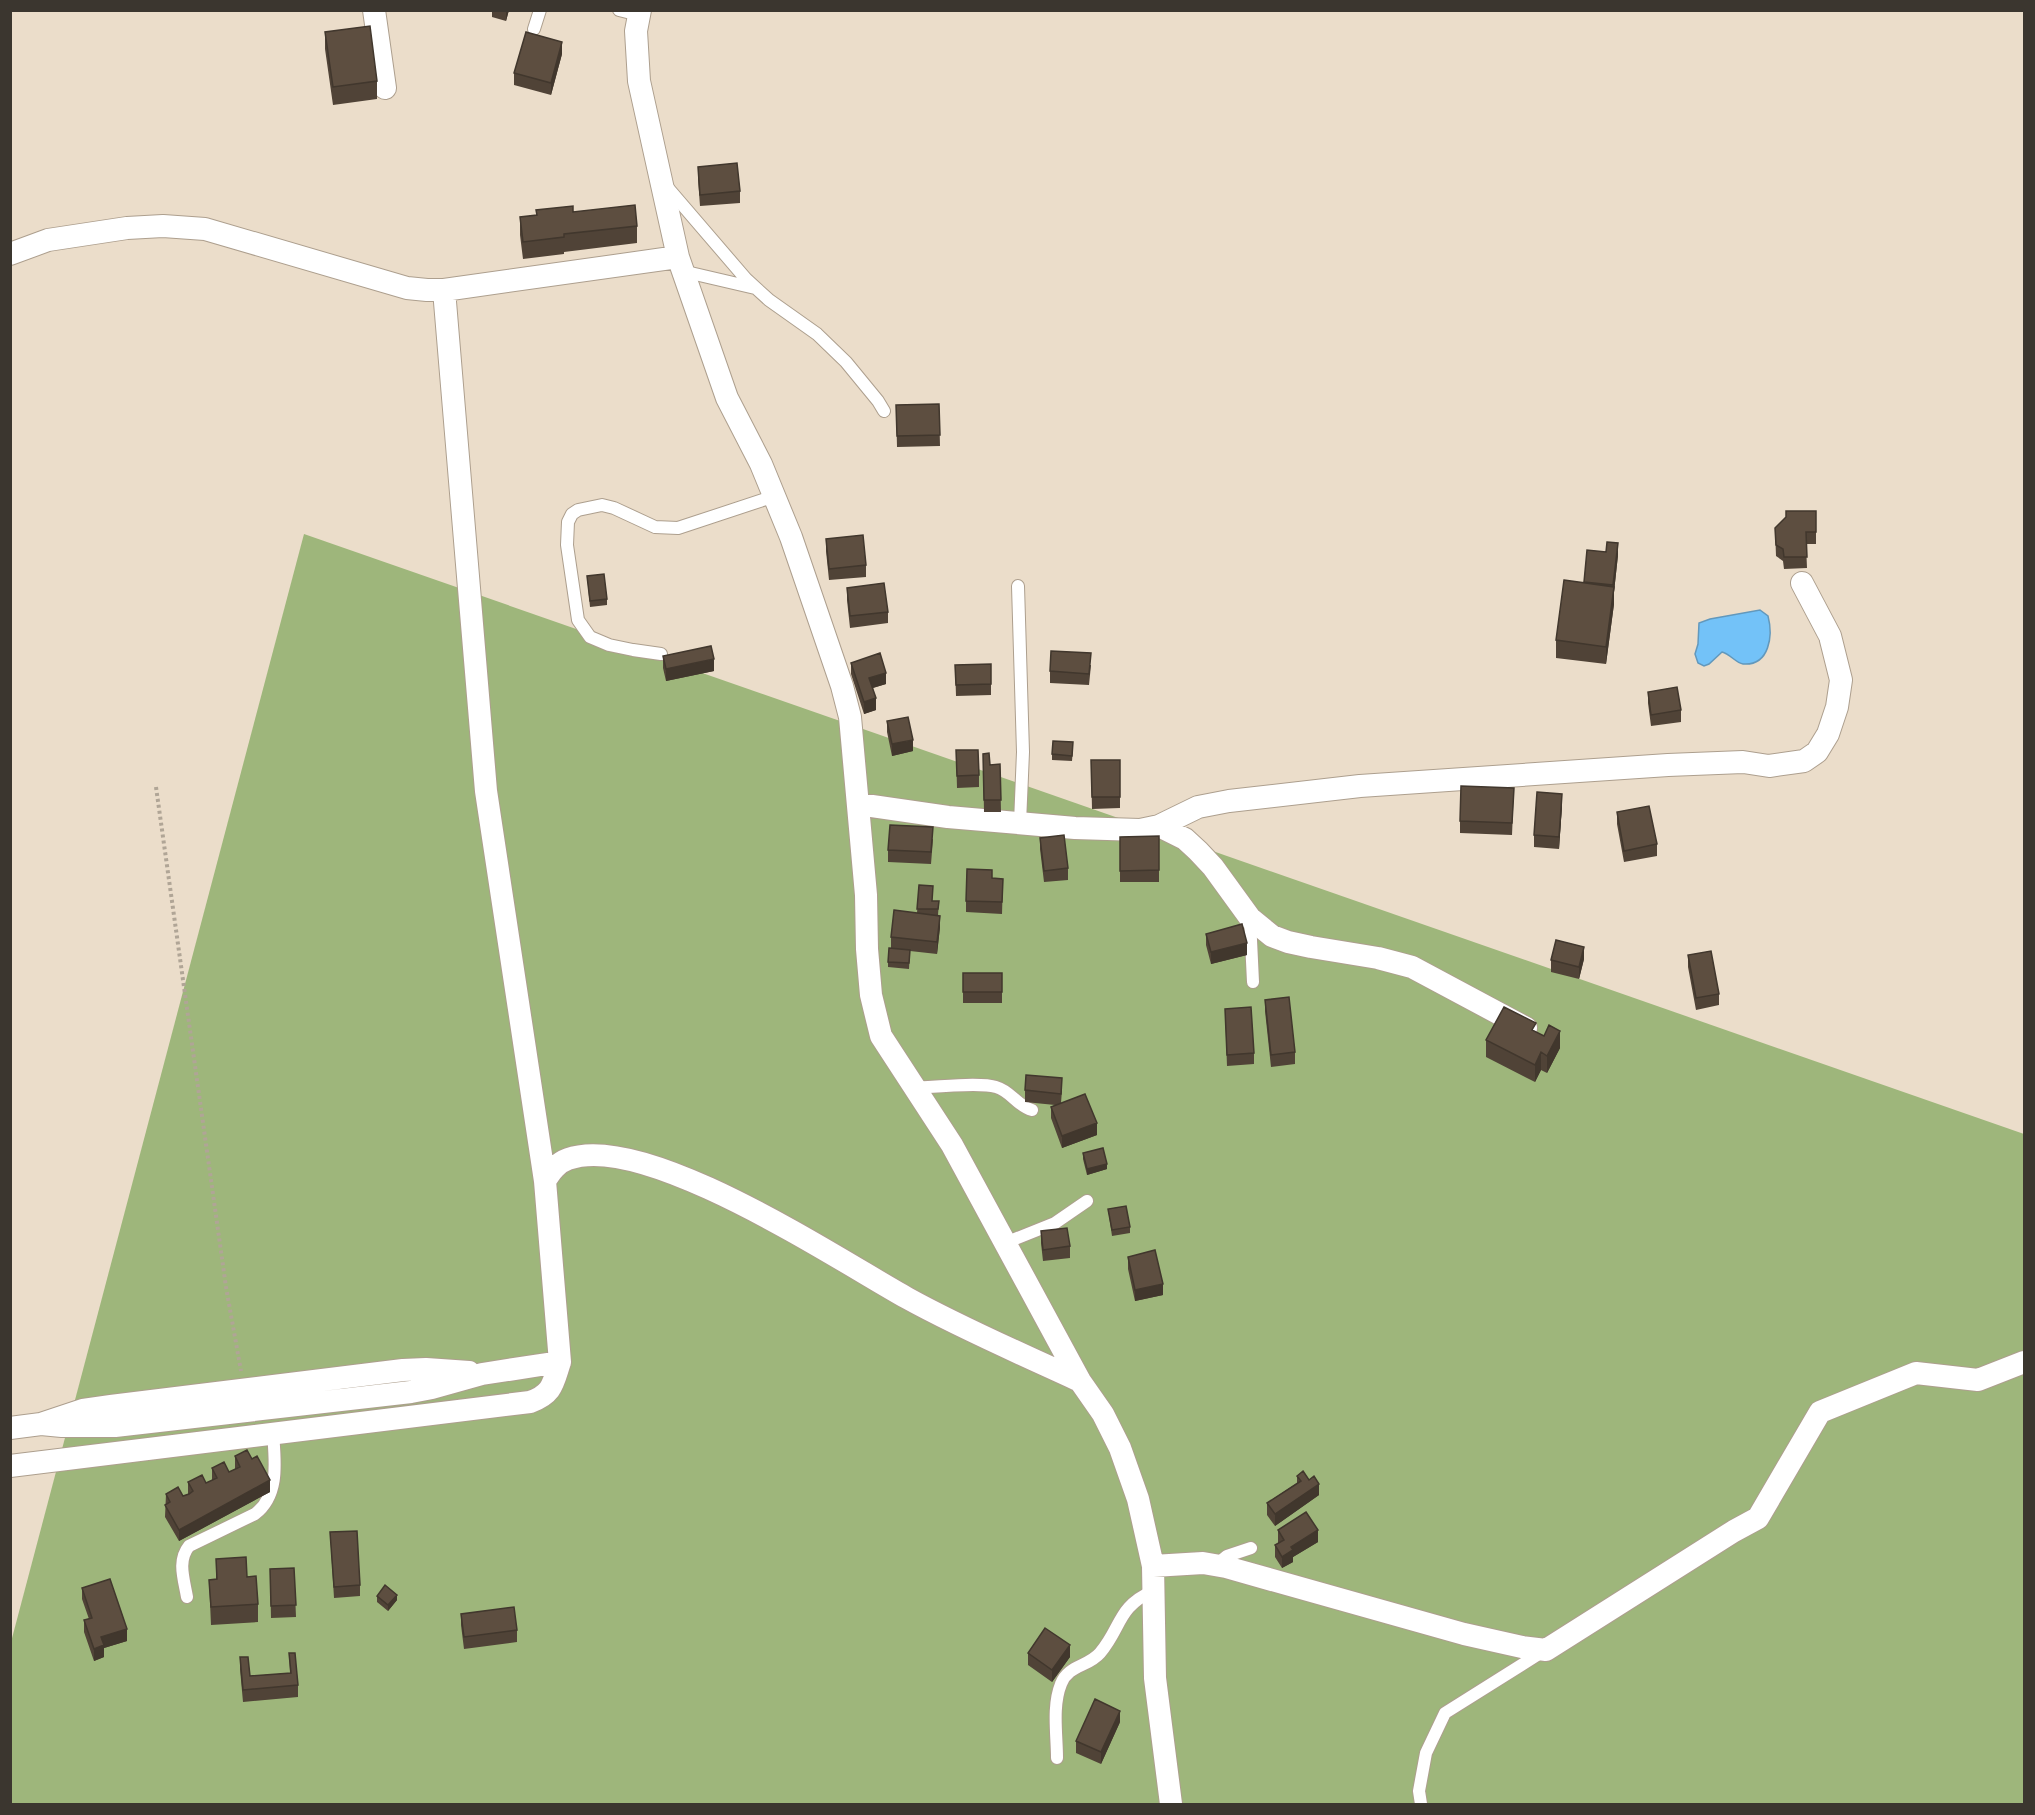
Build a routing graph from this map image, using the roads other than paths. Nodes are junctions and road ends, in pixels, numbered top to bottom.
1 (374, 10) edge
2 (540, 10) edge
3 (633, 12) edge
4 (534, 29) dead end
5 (385, 88) dead end
6 (661, 179) junction
7 (10, 254) edge
8 (680, 264) junction
9 (756, 288) junction
10 (444, 290) junction
11 (884, 411) dead end
12 (775, 496) junction
13 (1802, 583) dead end
14 (1018, 586) dead end
15 (661, 654) edge
16 (858, 804) junction
17 (1020, 823) junction
18 (1159, 826) junction
19 (1250, 918) junction
20 (1253, 982) dead end
21 (1533, 1032) edge
22 (914, 1088) junction
23 (1032, 1110) dead end
24 (546, 1180) junction
25 (1087, 1201) dead end
26 (1005, 1243) junction
27 (560, 1362) junction
28 (2025, 1362) edge
29 (482, 1374) junction
30 (1080, 1381) junction
31 (41, 1424) junction
32 (10, 1428) edge
33 (273, 1433) junction
34 (10, 1466) edge
35 (1251, 1548) dead end
36 (1215, 1565) junction
37 (1153, 1566) junction
38 (1153, 1591) junction
39 (187, 1597) dead end
40 (1546, 1650) junction
41 (1057, 1758) dead end
42 (1171, 1804) edge
43 (1421, 1804) edge

1 - 5 street
2 - 4 lane
3 - 6 street
6 - 8 street
6 - 9 lane
7 - 10 street
8 - 9 lane
8 - 10 street
8 - 12 street
9 - 11 lane
10 - 24 street
12 - 15 lane
12 - 16 street
13 - 18 street
14 - 17 lane
16 - 17 street
16 - 22 street
17 - 18 street
18 - 19 street
19 - 20 lane
19 - 21 street
22 - 23 lane
22 - 26 street
24 - 27 street
24 - 30 street
25 - 26 lane
26 - 30 street
27 - 29 street
27 - 33 street
28 - 40 street
29 - 31 street
29 - 31 street
30 - 37 street
31 - 32 street
33 - 34 street
33 - 39 lane
35 - 36 lane
36 - 37 street
36 - 40 street
37 - 38 street
38 - 41 lane
38 - 42 street
40 - 43 lane

